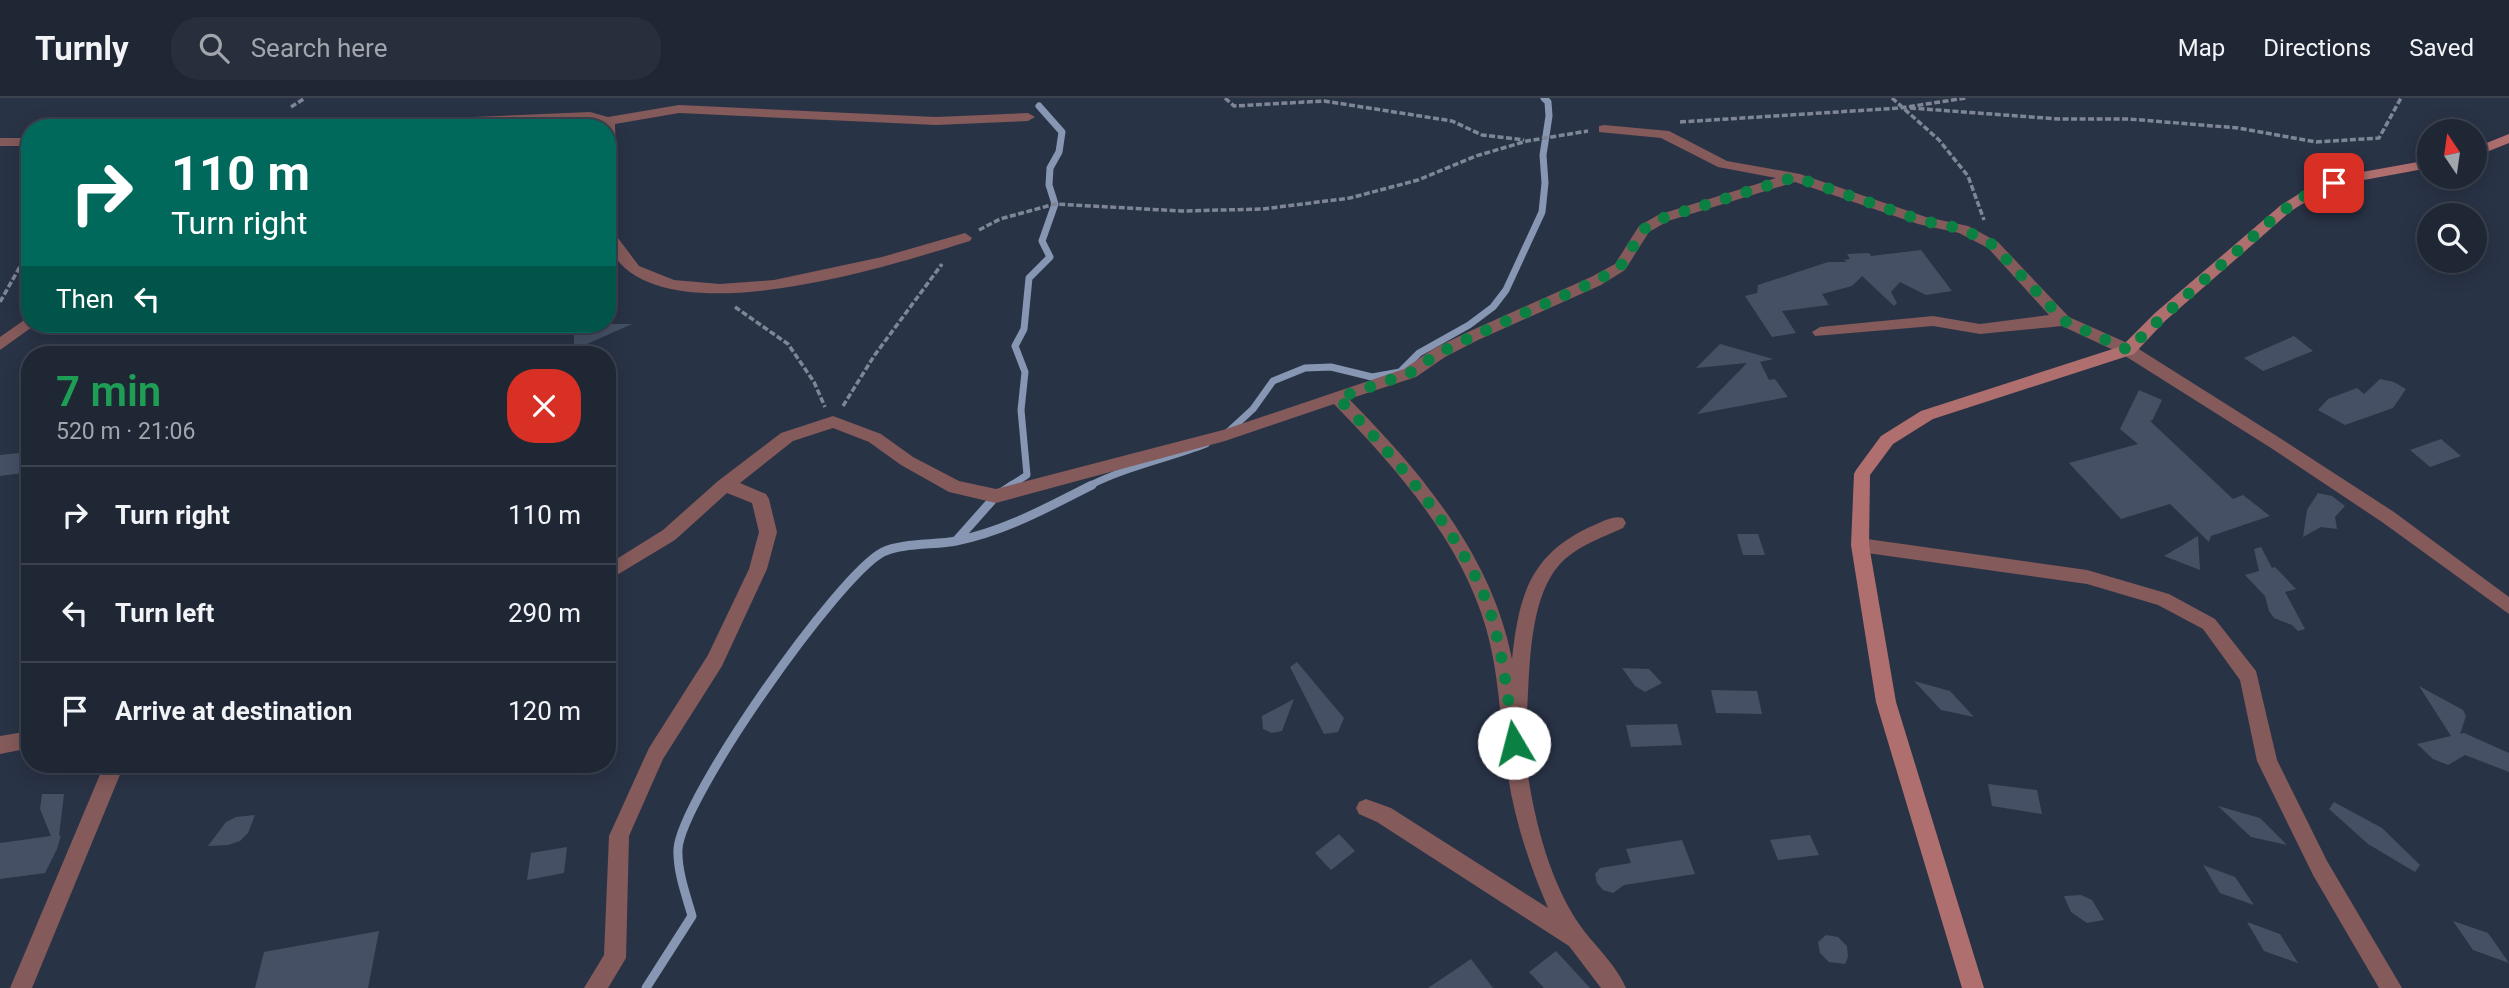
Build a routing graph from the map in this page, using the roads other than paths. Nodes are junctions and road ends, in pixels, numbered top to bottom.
1 (1028, 117) dead end
2 (550, 119) edge
3 (599, 119) edge
4 (616, 120) edge
5 (1604, 129) road end
6 (2509, 138) edge
7 (0, 142) edge
8 (21, 142) edge
9 (2487, 147) edge
10 (2417, 166) edge
11 (1795, 177) junction
12 (965, 238) road end
13 (616, 253) edge
14 (2064, 321) junction
15 (21, 328) edge
16 (1820, 332) dead end
17 (0, 345) edge
18 (2128, 350) junction
19 (1338, 398) junction
20 (724, 486) junction
21 (1617, 523) dead end
22 (1860, 545) junction
23 (616, 568) edge
24 (2509, 607) edge
25 (21, 741) edge
26 (1514, 743) junction
27 (0, 745) edge
28 (111, 773) edge
29 (1366, 808) dead end
30 (1577, 939) junction
31 (21, 988) edge
32 (595, 988) edge
33 (1615, 988) edge
34 (1973, 988) edge
35 (2391, 988) edge

1 - 4 street
2 - 3 street
5 - 11 street
6 - 9 street
7 - 8 street
10 - 18 street
11 - 14 street
11 - 19 street
12 - 13 street
14 - 16 street
14 - 18 street
15 - 17 street
18 - 22 street
18 - 24 street
19 - 20 street
19 - 26 street
20 - 23 street
20 - 32 street
21 - 26 street
22 - 34 street
22 - 35 street
25 - 27 street
26 - 30 street
28 - 31 street
29 - 30 street
30 - 33 street

